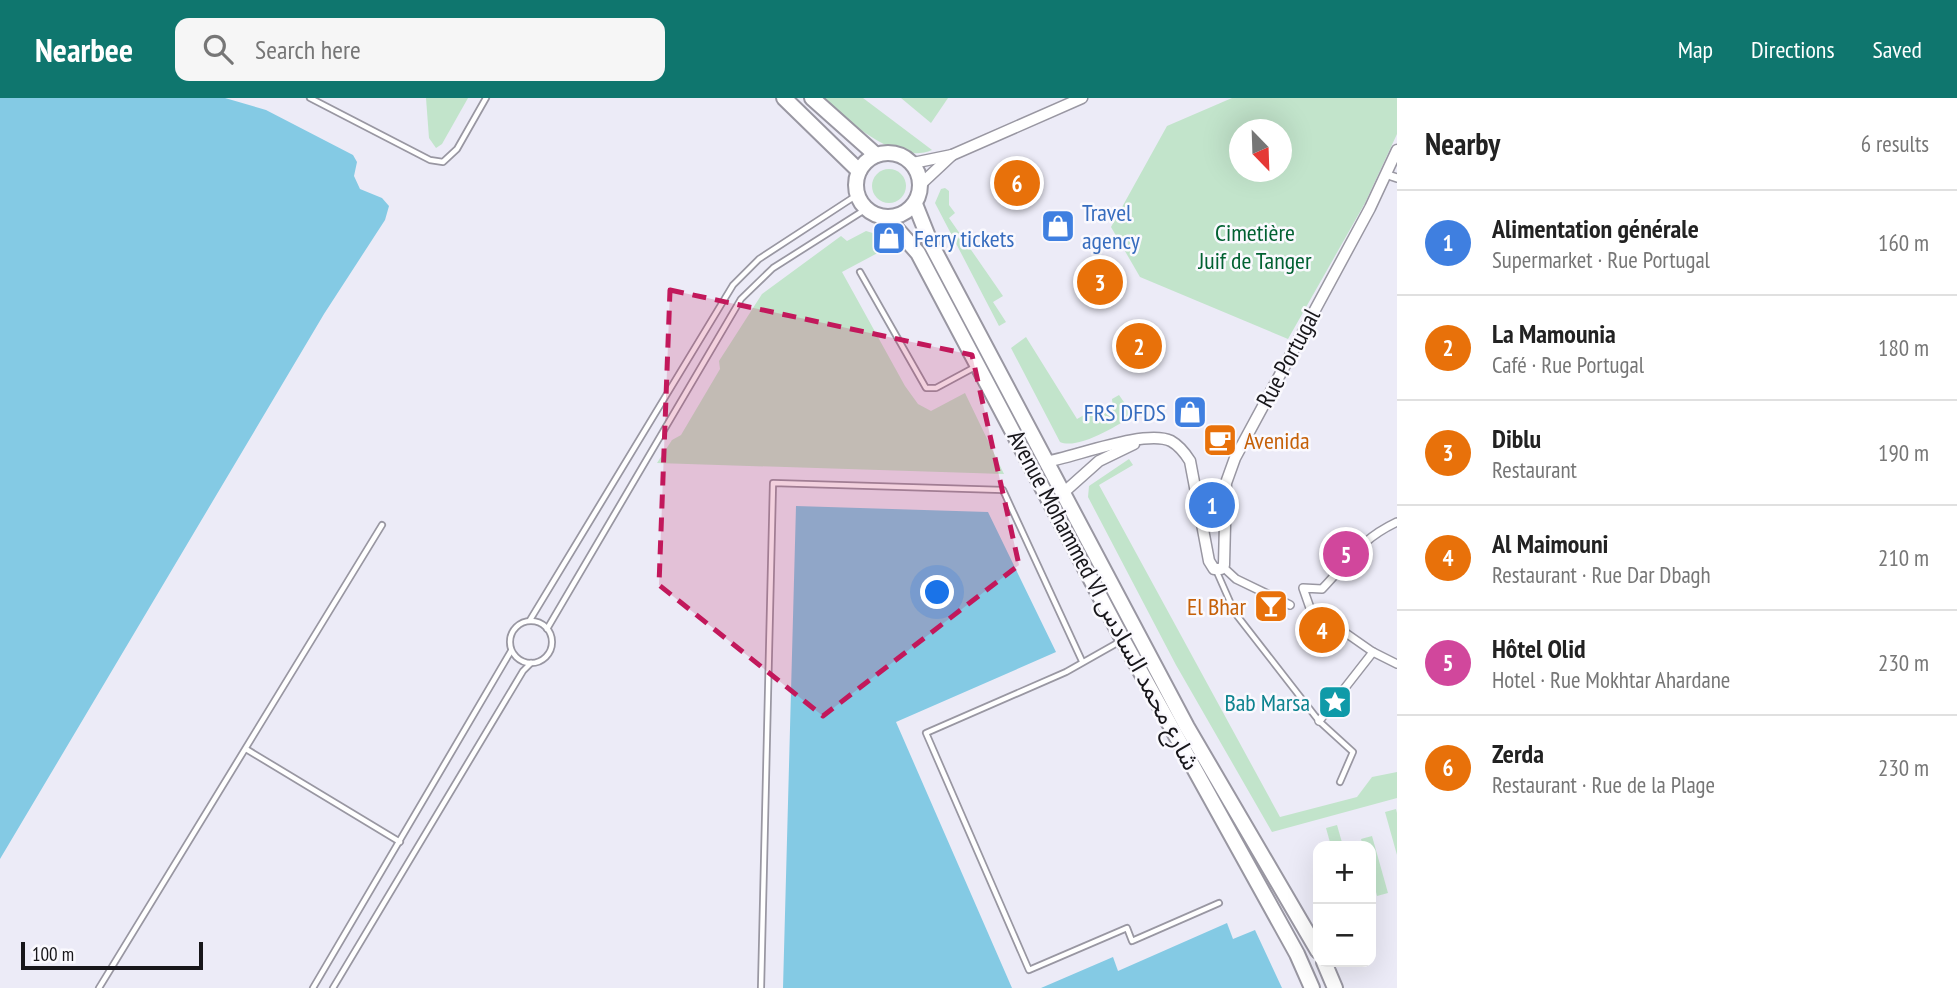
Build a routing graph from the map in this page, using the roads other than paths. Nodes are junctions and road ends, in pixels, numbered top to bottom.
1 (310, 98) edge
2 (486, 98) edge
3 (784, 98) edge
4 (812, 98) edge
5 (1082, 98) edge
6 (1397, 150) edge
7 (876, 155) junction
8 (952, 155) junction
9 (912, 163) junction
10 (859, 171) junction
11 (921, 184) junction
12 (857, 195) junction
13 (915, 204) junction
14 (866, 209) junction
15 (887, 218) junction
16 (860, 272) dead end
17 (979, 365) junction
18 (1142, 444) junction
19 (1045, 462) junction
20 (1062, 494) junction
21 (1397, 522) edge
22 (382, 525) dead end
23 (1219, 569) junction
24 (1290, 605) dead end
25 (530, 621) junction
26 (547, 629) junction
27 (1123, 640) junction
28 (511, 651) junction
29 (1373, 652) junction
30 (1082, 661) junction
31 (531, 663) junction
32 (1397, 664) edge
33 (1319, 721) junction
34 (246, 749) junction
35 (1340, 782) dead end
36 (400, 842) junction
37 (1219, 903) dead end
38 (1313, 942) edge
39 (1326, 967) edge
40 (99, 988) edge
41 (313, 988) edge
42 (333, 988) edge
43 (761, 988) edge
44 (1312, 988) edge
45 (1335, 988) edge

1 - 2 lane
3 - 10 main road
4 - 7 main road
5 - 8 street
6 - 23 street, Rue Portugal
7 - 9 main road
7 - 10 main road
8 - 9 street
8 - 11 street
9 - 11 main road
10 - 12 main road
11 - 13 main road
12 - 14 main road
12 - 25 lane
13 - 15 main road
13 - 19 main road, Avenue Mohammed VI شارع محمد السادس
14 - 15 main road
14 - 26 lane
15 - 17 main road, Avenue Mohammed VI شارع محمد السادس
16 - 17 lane
17 - 27 main road, Avenue Mohammed VI شارع محمد السادس
18 - 19 street
18 - 20 street
18 - 23 street
19 - 20 main road, Avenue Mohammed VI شارع محمد السادس
20 - 38 main road, Avenue Mohammed VI شارع محمد السادس
21 - 29 street
22 - 34 lane
23 - 24 street
23 - 33 lane
25 - 26 lane
25 - 28 lane
26 - 31 lane
27 - 30 lane
27 - 44 main road, Avenue Mohammed VI شارع محمد السادس
28 - 31 lane
28 - 36 lane
29 - 32 street
29 - 33 street
30 - 37 lane
30 - 43 lane
31 - 42 lane
33 - 35 lane
34 - 36 lane
34 - 40 lane
36 - 41 lane
39 - 45 main road

